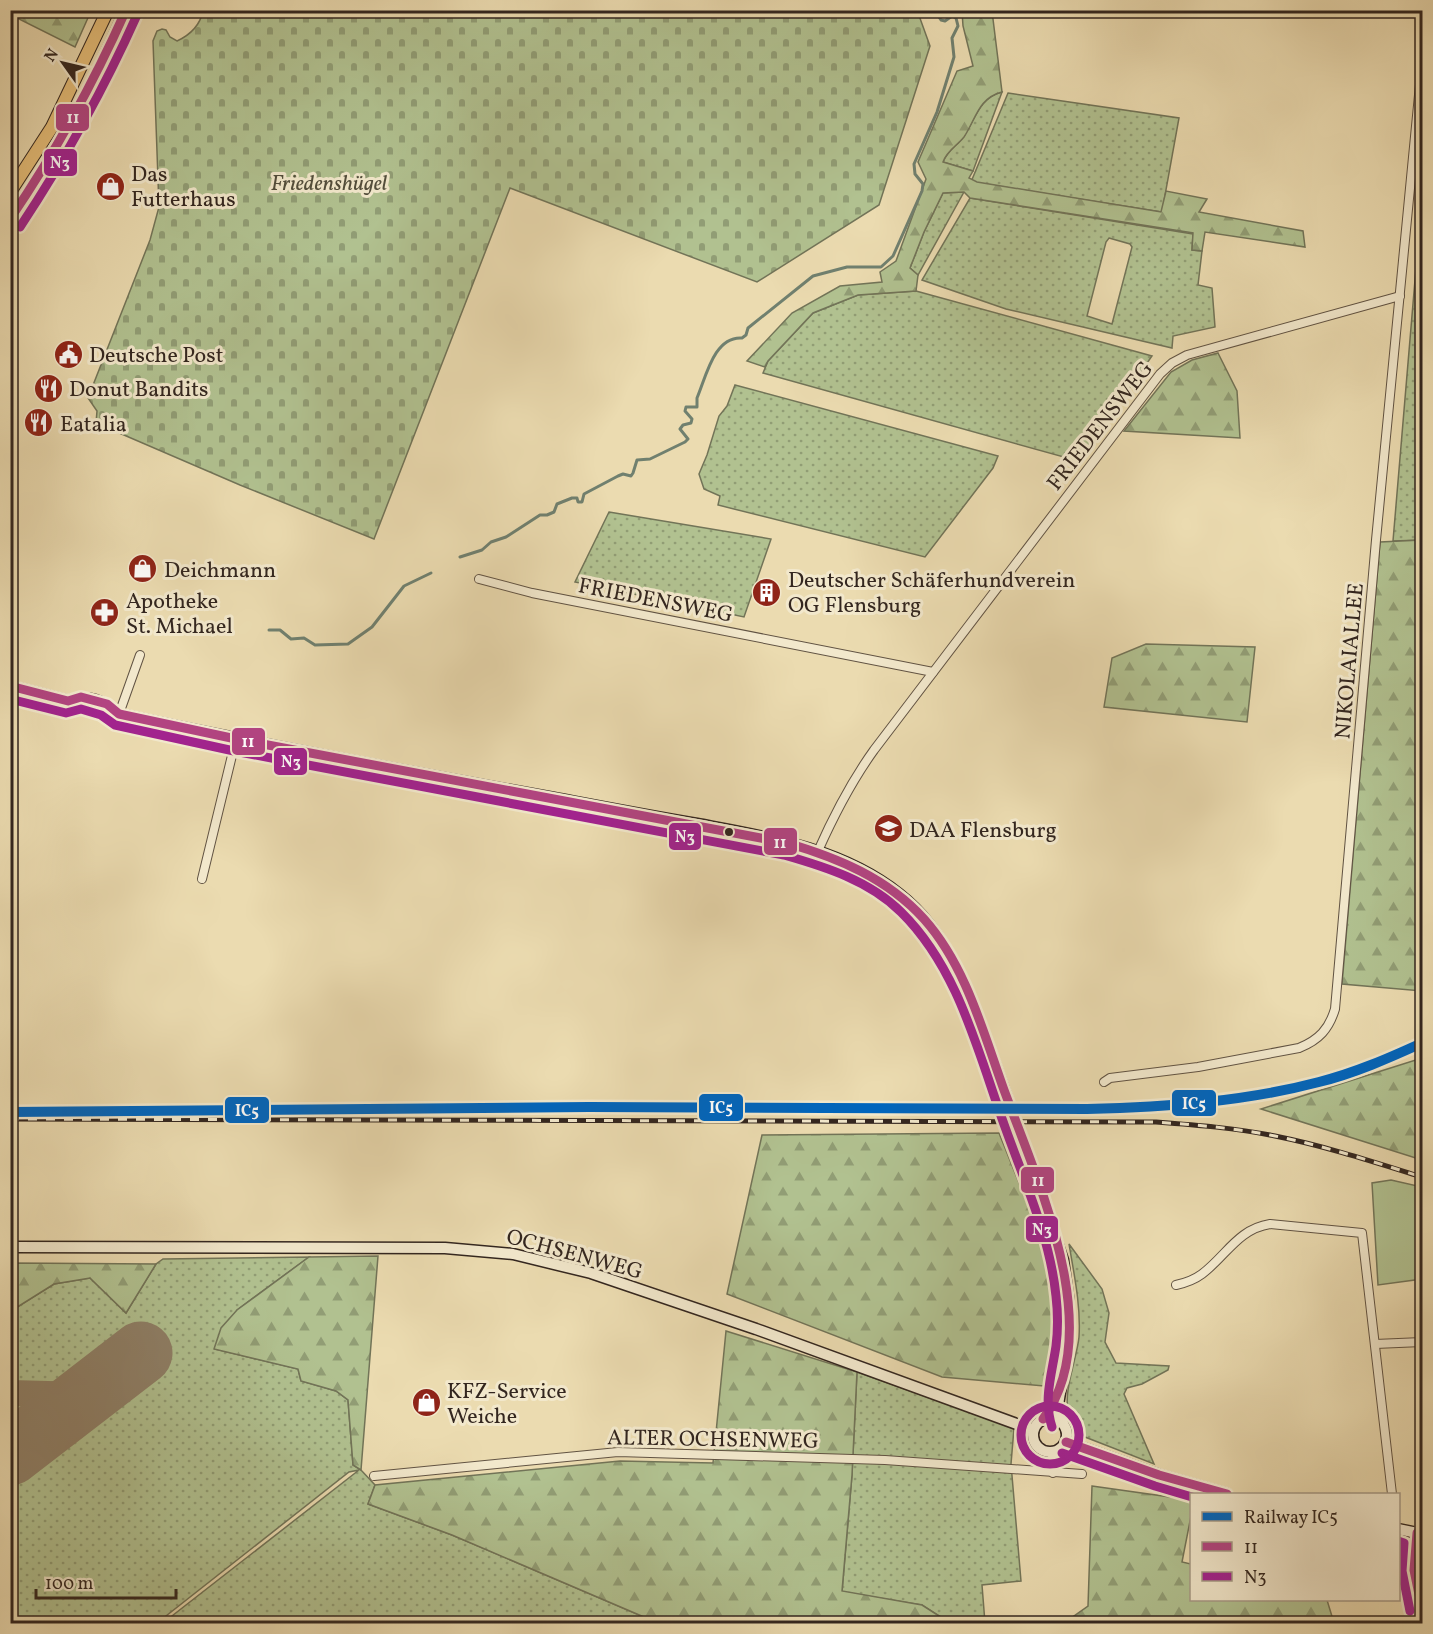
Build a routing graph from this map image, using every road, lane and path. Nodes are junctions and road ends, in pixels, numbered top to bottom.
1 (108, 10) edge
2 (126, 10) edge
3 (1422, 64) edge
4 (10, 192) edge
5 (10, 220) edge
6 (1400, 296) junction
7 (479, 579) dead end
8 (140, 655) dead end
9 (933, 672) junction
10 (10, 686) edge
11 (119, 714) junction
12 (236, 739) junction
13 (818, 851) junction
14 (202, 879) dead end
15 (1104, 1082) dead end
16 (10, 1247) edge
17 (1176, 1285) dead end
18 (1422, 1342) edge
19 (1376, 1344) junction
20 (1060, 1388) junction
21 (1043, 1419) junction
22 (1062, 1423) junction
23 (1033, 1430) junction
24 (1066, 1442) junction
25 (1052, 1453) junction
26 (1053, 1473) junction
27 (1082, 1474) dead end
28 (374, 1476) dead end
29 (1223, 1493) edge
30 (1392, 1493) edge
31 (1400, 1529) edge
32 (1420, 1534) edge
33 (1422, 1609) edge

1 - 4 main road
2 - 5 main road
3 - 6 street, NIKOLAIALLEE
6 - 9 street, FRIEDENSWEG
6 - 15 street, NIKOLAIALLEE
7 - 9 street, FRIEDENSWEG
8 - 11 street
9 - 13 street, FRIEDENSWEG
10 - 11 street
11 - 12 street
12 - 13 street
12 - 14 street
13 - 20 street, bridge
16 - 23 street, OCHSENWEG
17 - 19 street
18 - 19 street
19 - 30 street
20 - 21 street
20 - 22 street
21 - 22 street
21 - 23 street
22 - 24 street
23 - 25 street
24 - 25 street
24 - 29 street
25 - 26 street
26 - 27 street, ALTER OCHSENWEG
26 - 28 street, ALTER OCHSENWEG
31 - 32 street
32 - 33 street

